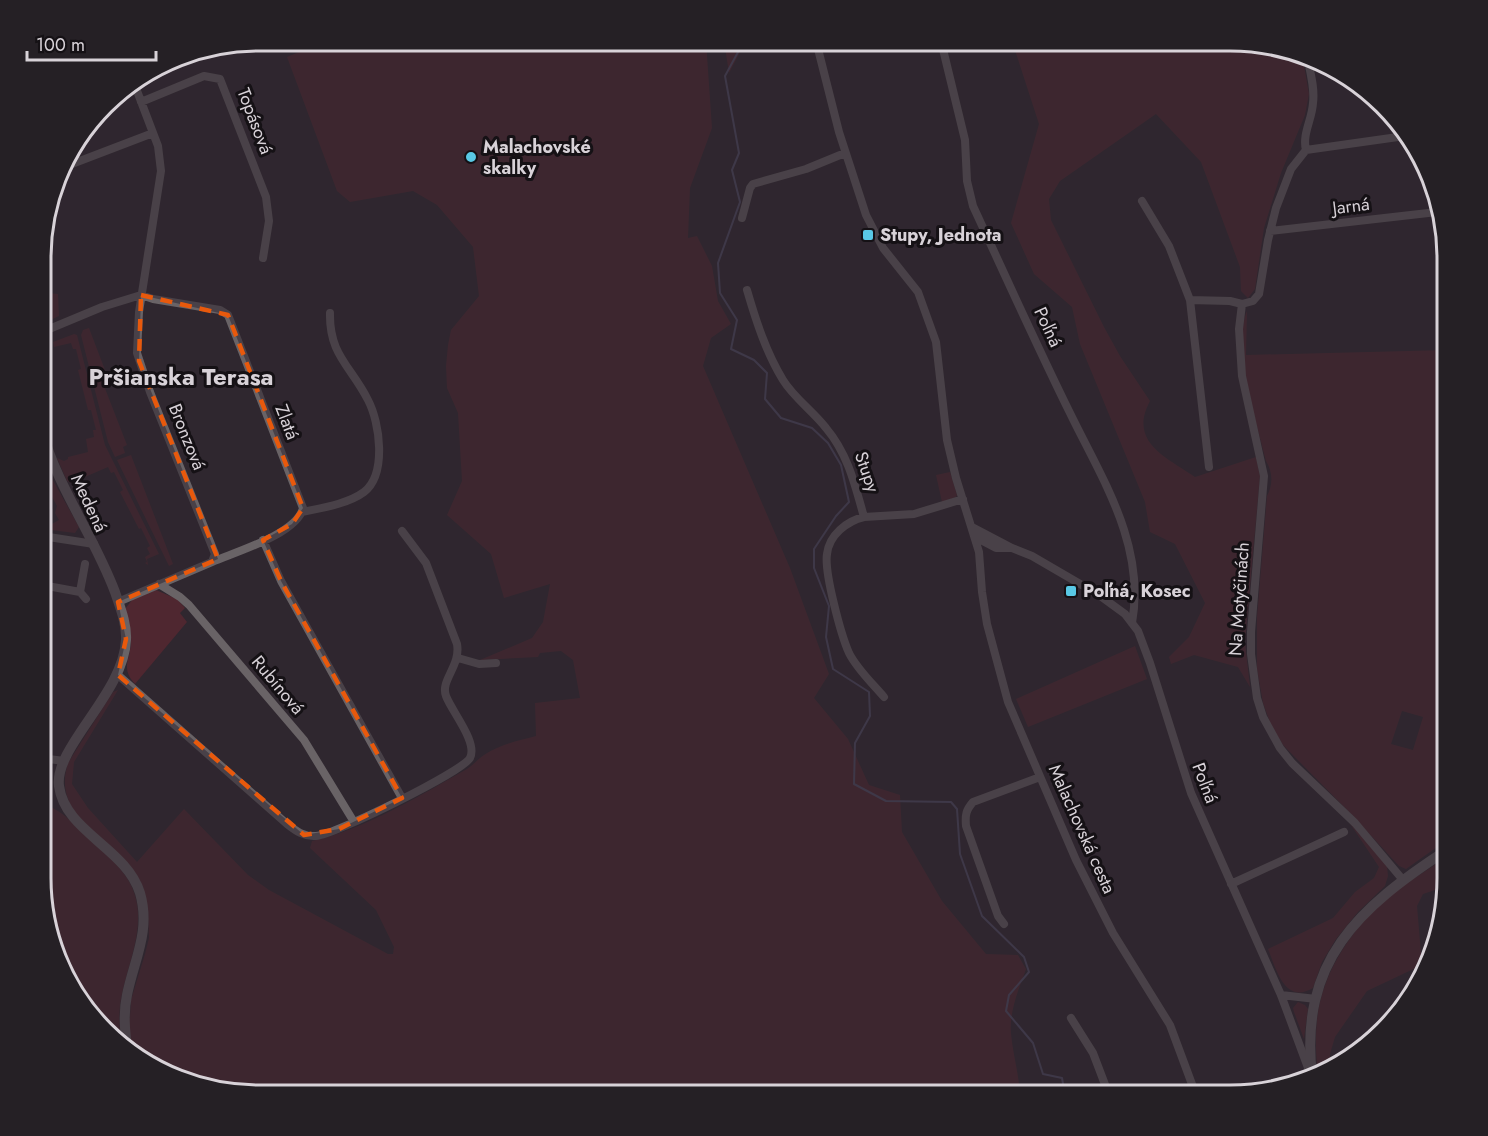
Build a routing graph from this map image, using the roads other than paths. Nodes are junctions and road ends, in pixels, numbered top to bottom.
1 (819, 51) edge
2 (943, 51) edge
3 (1311, 68) edge
4 (137, 91) edge
5 (141, 102) junction
6 (153, 132) junction
7 (1398, 137) edge
8 (1306, 150) junction
9 (845, 153) junction
10 (75, 163) edge
11 (1142, 201) dead end
12 (1432, 213) edge
13 (742, 218) dead end
14 (1270, 231) junction
15 (263, 258) dead end
16 (747, 290) dead end
17 (141, 295) junction
18 (1190, 300) junction
19 (1242, 304) junction
20 (330, 313) dead end
21 (51, 328) edge
22 (51, 456) edge
23 (1209, 466) dead end
24 (963, 499) junction
25 (302, 512) junction
26 (864, 517) junction
27 (972, 527) junction
28 (402, 531) dead end
29 (51, 537) edge
30 (975, 537) junction
31 (263, 540) junction
32 (988, 540) junction
33 (94, 544) junction
34 (994, 548) junction
35 (1012, 548) junction
36 (980, 556) junction
37 (212, 562) junction
38 (85, 564) dead end
39 (159, 584) junction
40 (51, 587) edge
41 (118, 602) junction
42 (1132, 622) junction
43 (458, 658) junction
44 (496, 663) dead end
45 (118, 675) junction
46 (884, 696) dead end
47 (51, 759) edge
48 (64, 761) junction
49 (1040, 777) junction
50 (402, 798) junction
51 (354, 822) junction
52 (1344, 832) dead end
53 (1437, 857) edge
54 (1402, 880) junction
55 (1231, 884) junction
56 (1004, 924) dead end
57 (1281, 995) junction
58 (1316, 999) junction
59 (1071, 1018) dead end
60 (126, 1038) edge
61 (1312, 1068) edge
62 (1309, 1069) edge
63 (1105, 1085) edge
64 (1192, 1085) edge

1 - 9 street, Malachovská cesta
2 - 42 street, Poľná
3 - 8 street
4 - 5 street, Bronzová
5 - 6 street, Bronzová
5 - 15 street, Topásová
6 - 10 street
6 - 17 street, Bronzová
7 - 8 street
8 - 14 street
9 - 13 street
9 - 24 street, Malachovská cesta
11 - 18 street
12 - 14 street, Jarná
14 - 19 street
16 - 26 street, Stupy
17 - 21 street
17 - 25 street, Zlatá
17 - 37 street, Bronzová
18 - 19 street
18 - 23 street
19 - 54 street, Na Motyčinách
20 - 25 street
22 - 33 street, Medená
24 - 26 street
24 - 27 street, Malachovská cesta
25 - 31 street
26 - 46 street, Stupy
27 - 30 street, Malachovská cesta
27 - 32 street
28 - 43 street
29 - 33 street, Medená
30 - 32 street
30 - 36 street, Malachovská cesta
31 - 37 street
31 - 50 street
32 - 34 street
32 - 35 street
32 - 36 street
33 - 41 street
34 - 35 street
34 - 36 street
35 - 42 street, Poľná
36 - 49 street, Malachovská cesta
37 - 39 street
38 - 40 street
39 - 41 street
39 - 51 street, Rubínová
41 - 45 street
42 - 55 street, Poľná
43 - 44 street
43 - 50 street
45 - 48 street
45 - 51 street
47 - 48 street
48 - 60 street
49 - 56 street
49 - 64 street, Malachovská cesta
50 - 51 street
52 - 55 street
53 - 54 street
54 - 58 street
55 - 57 street, Poľná
57 - 58 street
57 - 62 street, Poľná
58 - 61 street
59 - 63 street

